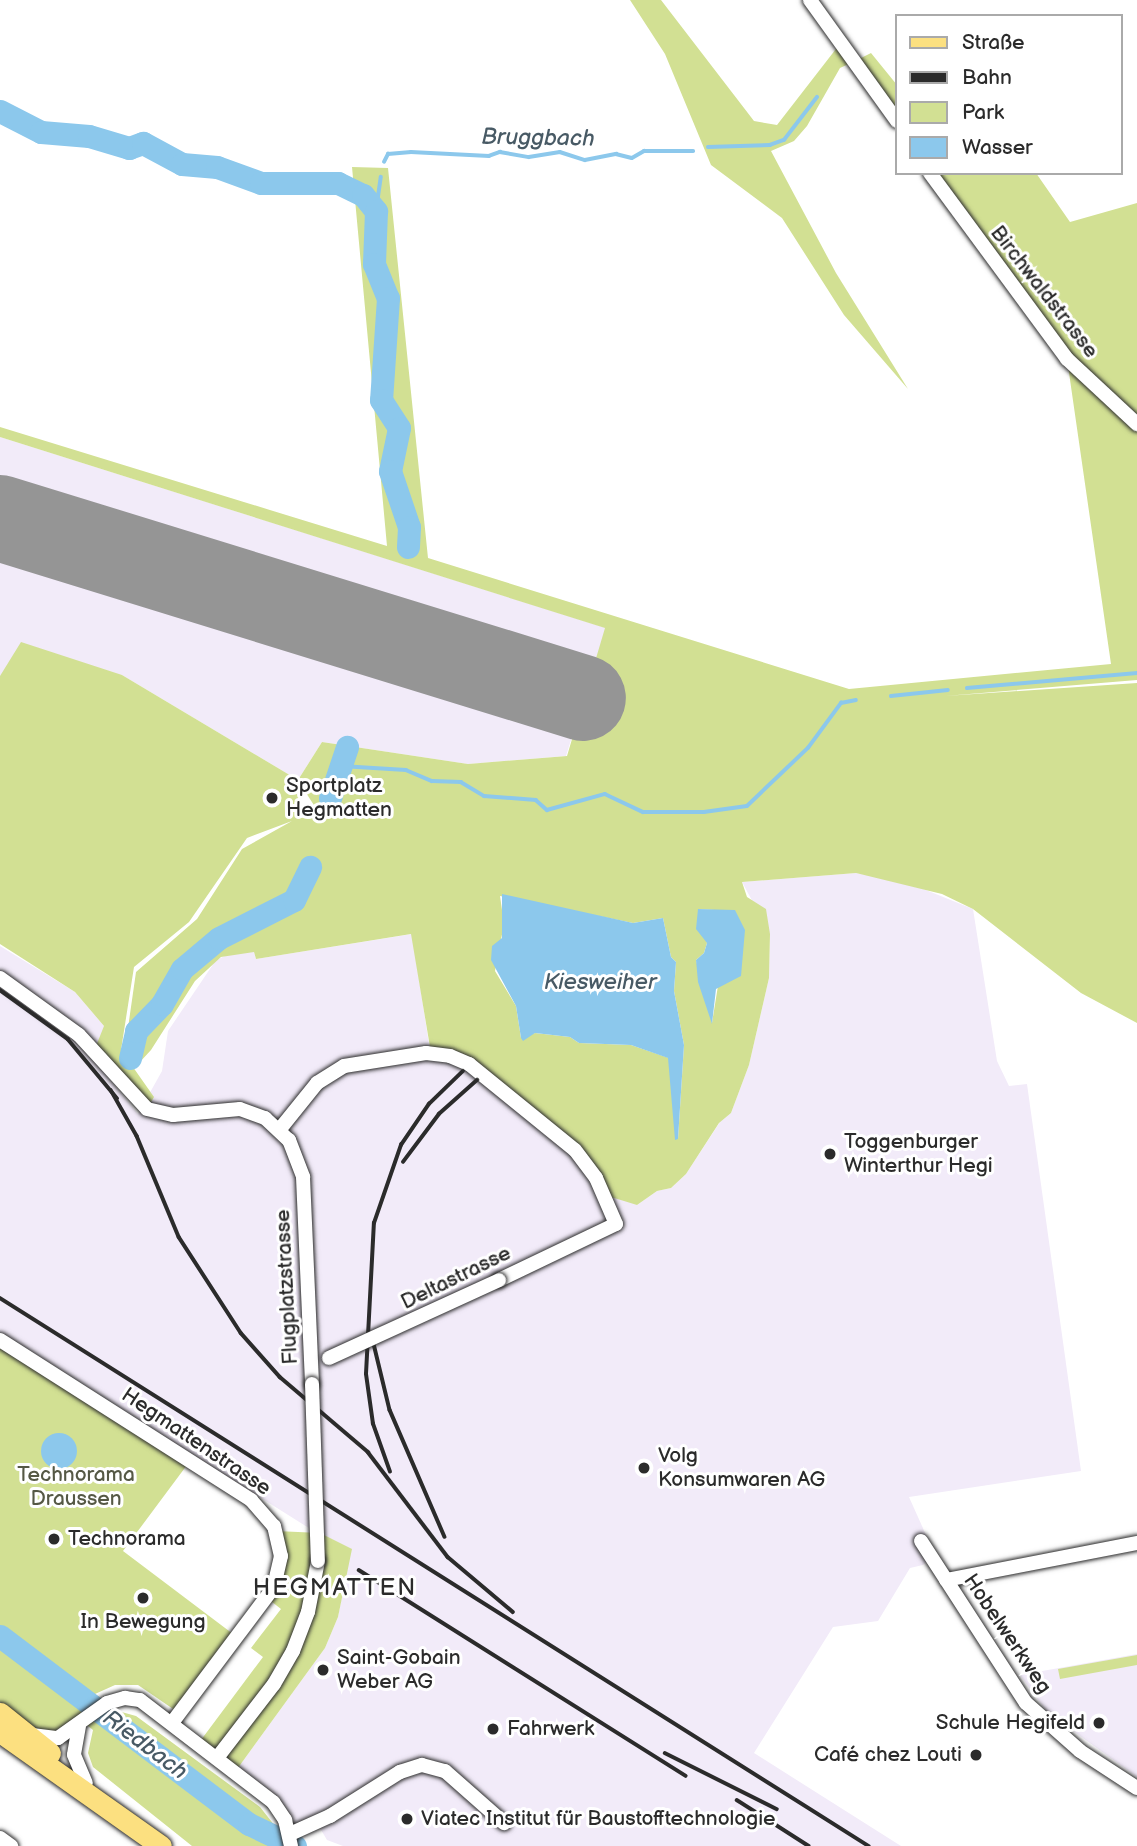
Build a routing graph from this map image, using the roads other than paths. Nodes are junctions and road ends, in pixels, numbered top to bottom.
1 (810, 0) edge
2 (895, 118) edge
3 (931, 175) edge
4 (1137, 424) edge
5 (0, 978) edge
6 (280, 1129) junction
7 (0, 1340) edge
8 (311, 1360) junction
9 (921, 1541) dead end
10 (1137, 1543) edge
11 (946, 1580) junction
12 (0, 1713) edge
13 (84, 1721) junction
14 (172, 1723) junction
15 (24, 1731) junction
16 (0, 1732) edge
17 (217, 1758) junction
18 (1137, 1788) edge
19 (92, 1791) junction
20 (504, 1823) dead end
21 (0, 1838) edge
22 (290, 1840) edge
23 (11, 1846) edge
24 (161, 1846) edge

1 - 2 street
3 - 4 street, Birchwaldstrasse
5 - 6 street, Flugplatzstrasse
6 - 8 street, Flugplatzstrasse
6 - 8 street, Deltastrasse, bridge
7 - 14 street, Hegmattenstrasse
8 - 17 street, Flugplatzstrasse, bridge
9 - 11 street, Hobelwerkweg
10 - 11 street
11 - 18 street, Hobelwerkweg
12 - 15 main road
13 - 14 street
13 - 15 street
13 - 19 street
14 - 17 street
15 - 19 main road
16 - 19 main road
17 - 22 street
19 - 24 main road
20 - 22 street
21 - 23 street

